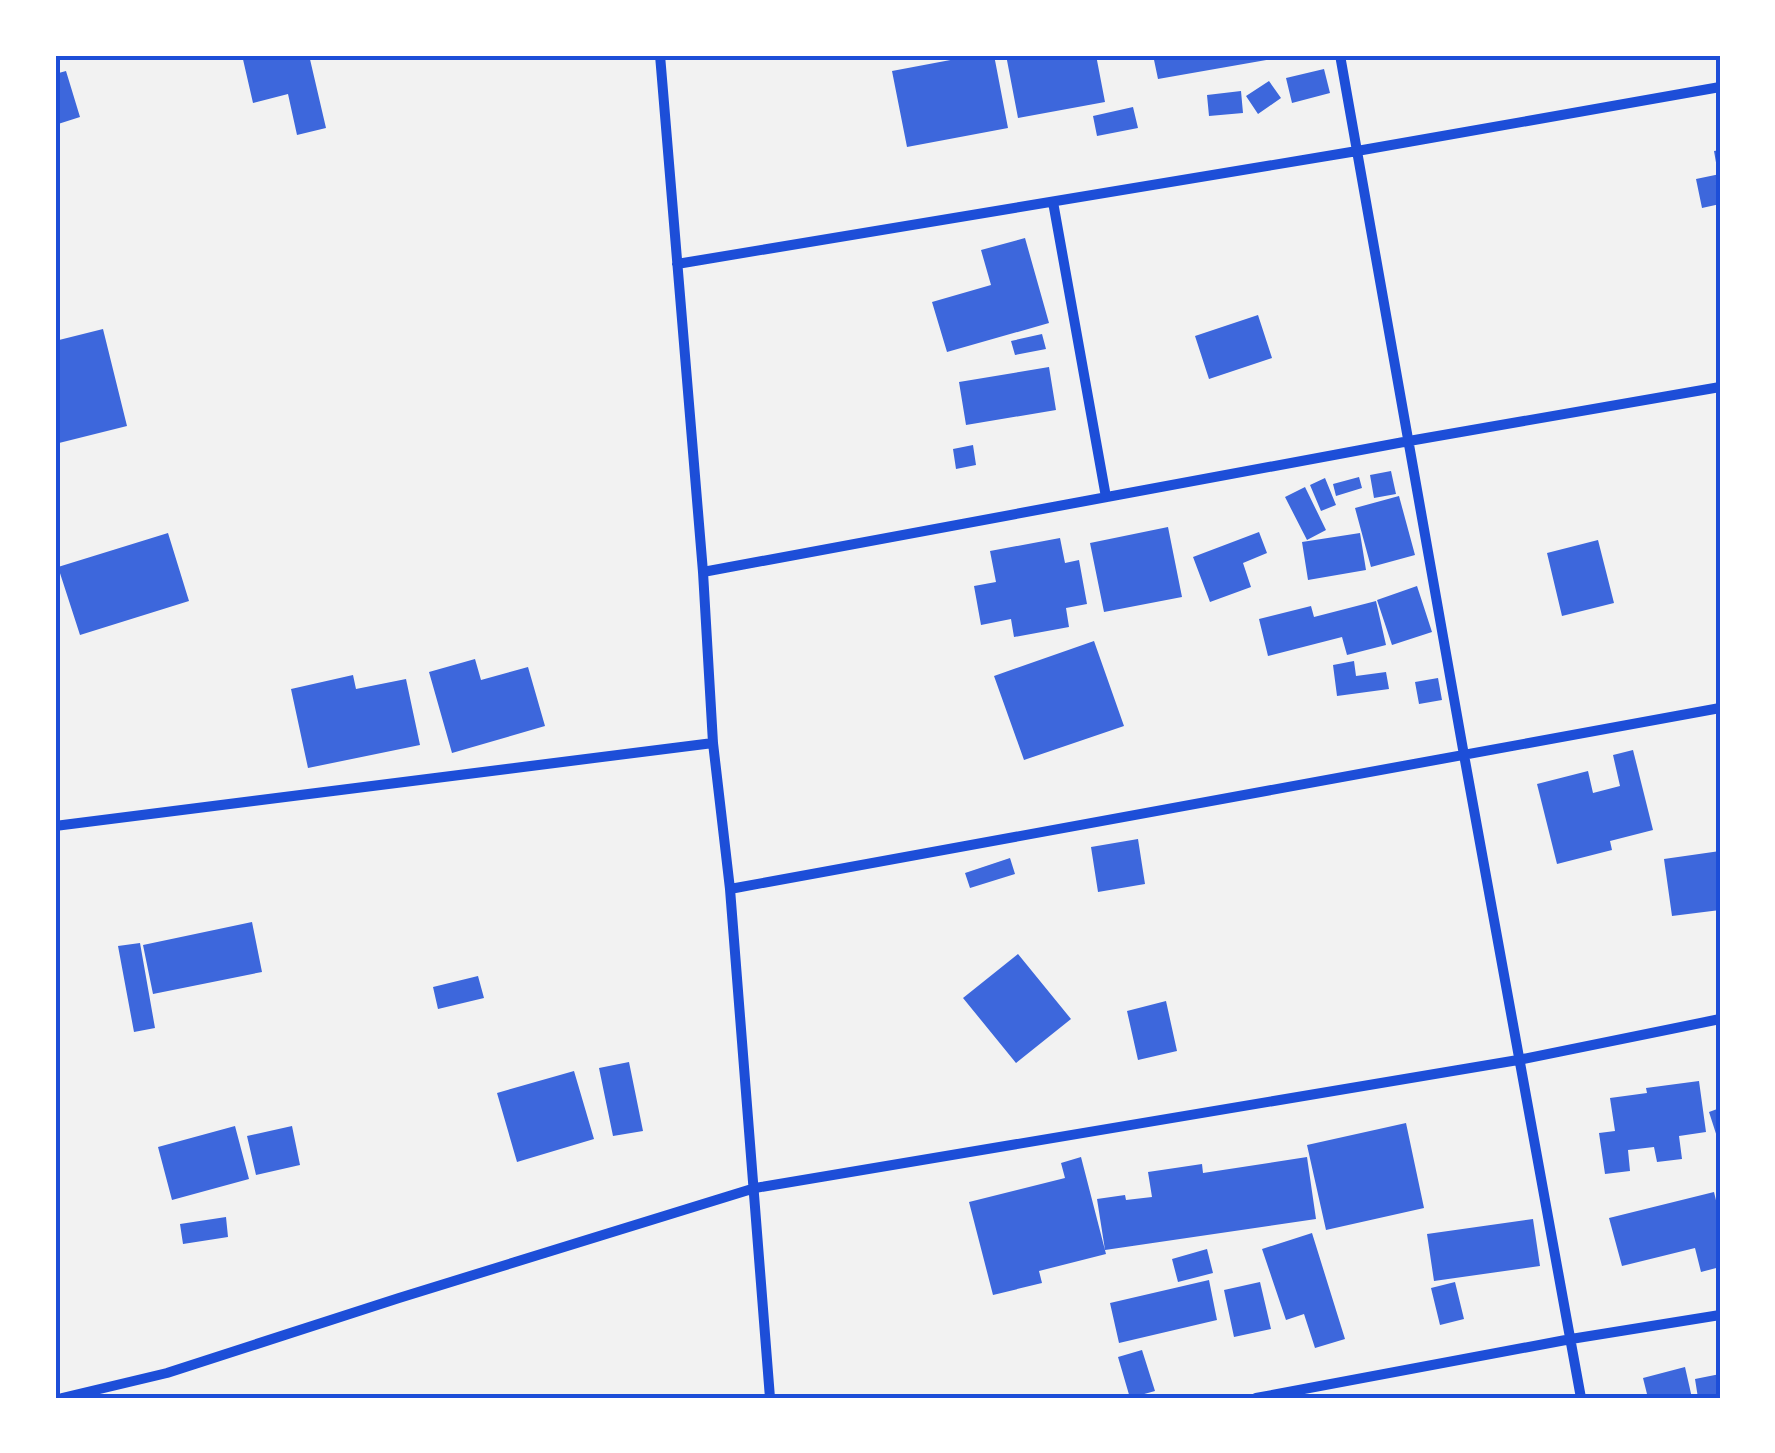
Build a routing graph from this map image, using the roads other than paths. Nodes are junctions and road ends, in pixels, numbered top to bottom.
1 (660, 55) edge
2 (1340, 55) edge
3 (1720, 87) edge
4 (1357, 151) junction
5 (1053, 202) junction
6 (677, 264) junction
7 (1720, 387) edge
8 (1408, 441) junction
9 (1106, 498) junction
10 (703, 572) junction
11 (1720, 708) edge
12 (713, 742) junction
13 (1464, 755) junction
14 (55, 826) edge
15 (730, 889) junction
16 (1720, 1019) edge
17 (1518, 1060) junction
18 (755, 1188) junction
19 (1720, 1315) edge
20 (1571, 1339) junction
21 (62, 1398) edge
22 (770, 1398) edge
23 (1256, 1398) edge
24 (1581, 1398) edge

1 - 6 street
2 - 4 street
3 - 4 street
4 - 5 street
4 - 8 street
5 - 6 street
5 - 9 street
6 - 10 street
7 - 8 street
8 - 9 street
8 - 13 street
9 - 10 street
10 - 12 street
11 - 13 street
12 - 14 street
12 - 15 street
13 - 15 street
13 - 17 street
15 - 18 street
16 - 17 street
17 - 18 street
17 - 20 street
18 - 21 street
18 - 22 street
19 - 20 street
20 - 23 street
20 - 24 street

